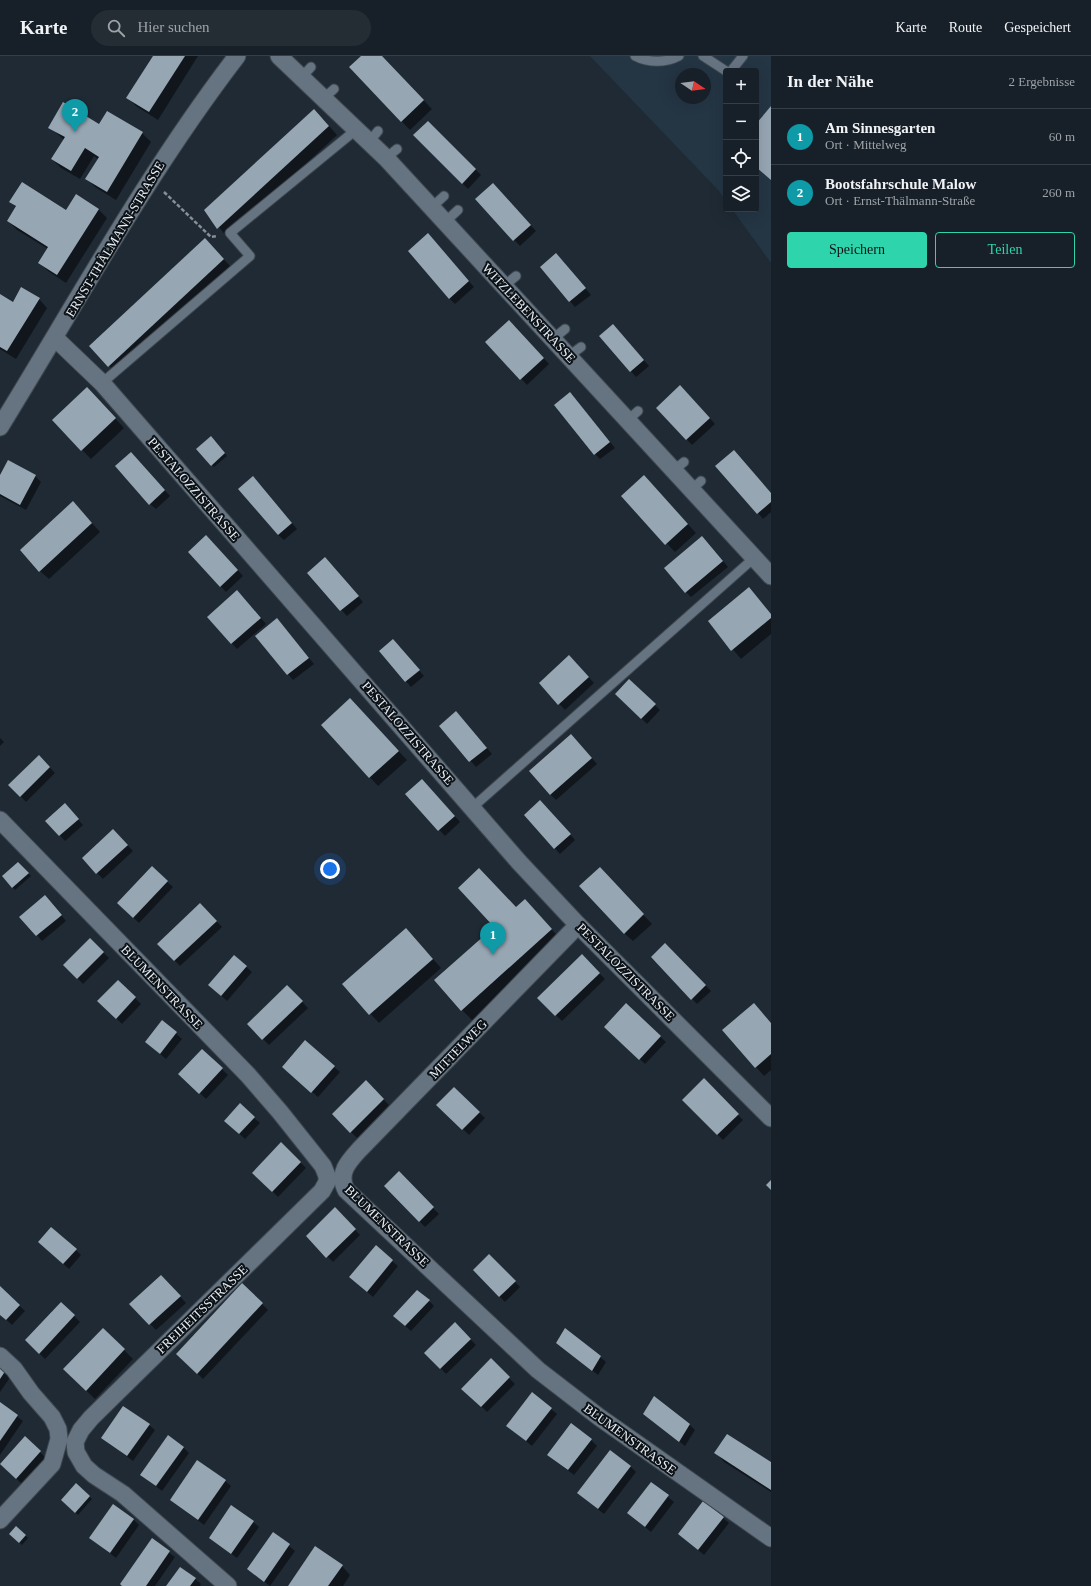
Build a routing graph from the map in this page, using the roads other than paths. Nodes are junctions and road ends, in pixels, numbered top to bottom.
1 (238, 56) edge
2 (635, 56) edge
3 (679, 56) edge
4 (704, 56) edge
5 (743, 56) edge
6 (286, 58) edge
7 (733, 68) edge
8 (723, 69) edge
9 (357, 129) junction
10 (458, 210) dead end
11 (445, 222) junction
12 (55, 338) junction
13 (102, 383) junction
14 (0, 427) edge
15 (752, 550) junction
16 (771, 576) edge
17 (473, 807) junction
18 (0, 820) edge
19 (578, 925) junction
20 (771, 1118) edge
21 (334, 1176) junction
22 (0, 1356) edge
23 (67, 1441) junction
24 (0, 1520) edge
25 (771, 1538) edge
26 (228, 1586) edge

1 - 12 street, ERNST-THÄLMANN-STRASSE
2 - 3 lane
4 - 8 lane
5 - 7 lane
6 - 9 street, WITZLEBENSTRASSE
9 - 11 street, WITZLEBENSTRASSE
9 - 13 lane
10 - 11 lane
11 - 15 street, WITZLEBENSTRASSE
12 - 13 street, PESTALOZZISTRASSE
12 - 14 street, ERNST-THÄLMANN-STRASSE
13 - 17 street, PESTALOZZISTRASSE
15 - 16 street, WITZLEBENSTRASSE
15 - 17 lane
17 - 19 street, PESTALOZZISTRASSE
18 - 21 street, BLUMENSTRASSE
19 - 20 street, PESTALOZZISTRASSE
19 - 21 street, MITTELWEG
21 - 23 street, FREIHEITSSTRASSE
21 - 25 street, BLUMENSTRASSE
22 - 23 street
23 - 24 street, FREIHEITSSTRASSE
23 - 26 street

